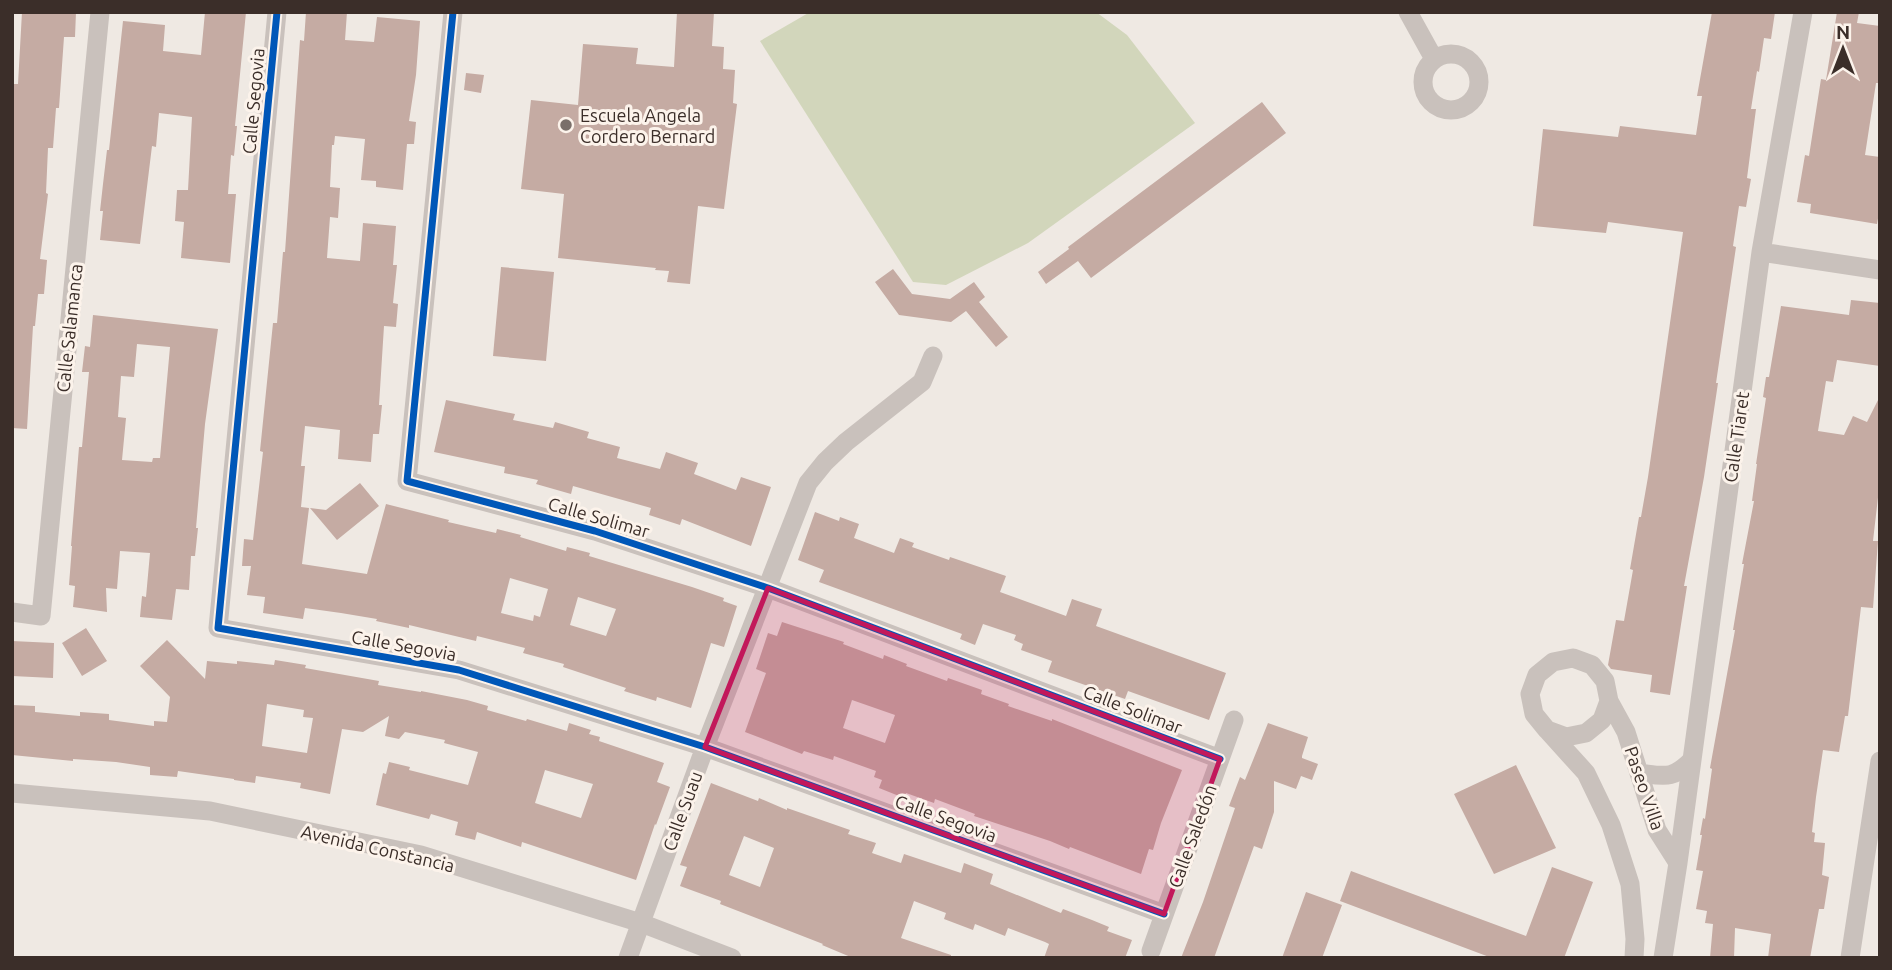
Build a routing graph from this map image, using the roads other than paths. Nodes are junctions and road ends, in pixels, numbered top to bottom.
1 (100, 12) edge
2 (277, 12) edge
3 (453, 12) edge
4 (1408, 12) edge
5 (1802, 12) edge
6 (1434, 59) dead end
7 (1761, 252) junction
8 (1880, 270) edge
9 (933, 355) dead end
10 (768, 588) junction
11 (12, 612) edge
12 (1609, 701) junction
13 (1234, 720) dead end
14 (1547, 730) junction
15 (705, 747) junction
16 (1220, 759) junction
17 (1692, 760) junction
18 (1880, 761) edge
19 (1639, 773) junction
20 (12, 793) edge
21 (1678, 863) junction
22 (1164, 914) junction
23 (641, 923) junction
24 (1151, 951) dead end
25 (628, 958) edge
26 (732, 958) edge
27 (1634, 958) edge
28 (1663, 958) edge
29 (1850, 958) edge

1 - 11 street, Calle Salamanca
2 - 15 street, Calle Segovia
3 - 10 street, Calle Solimar
4 - 6 street
5 - 7 street, Calle Tiaret
7 - 8 street
7 - 17 street, Calle Tiaret
9 - 10 street, Calle Suau
10 - 15 street, Calle Suau
10 - 16 street, Calle Solimar
12 - 14 street
12 - 14 street, Paseo Villa
12 - 19 street, Paseo Villa
13 - 16 street, Calle Saledón
14 - 27 street, Paseo Villa
15 - 22 street, Calle Segovia
15 - 23 street, Calle Suau
16 - 22 street, Calle Saledón
17 - 19 street
17 - 21 street, Calle Tiaret
18 - 29 street
19 - 21 street, Paseo Villa
20 - 23 street, Avenida Constancia
21 - 28 street
22 - 24 street, Calle Saledón
23 - 25 street, Calle Suau
23 - 26 street, Avenida Constancia

